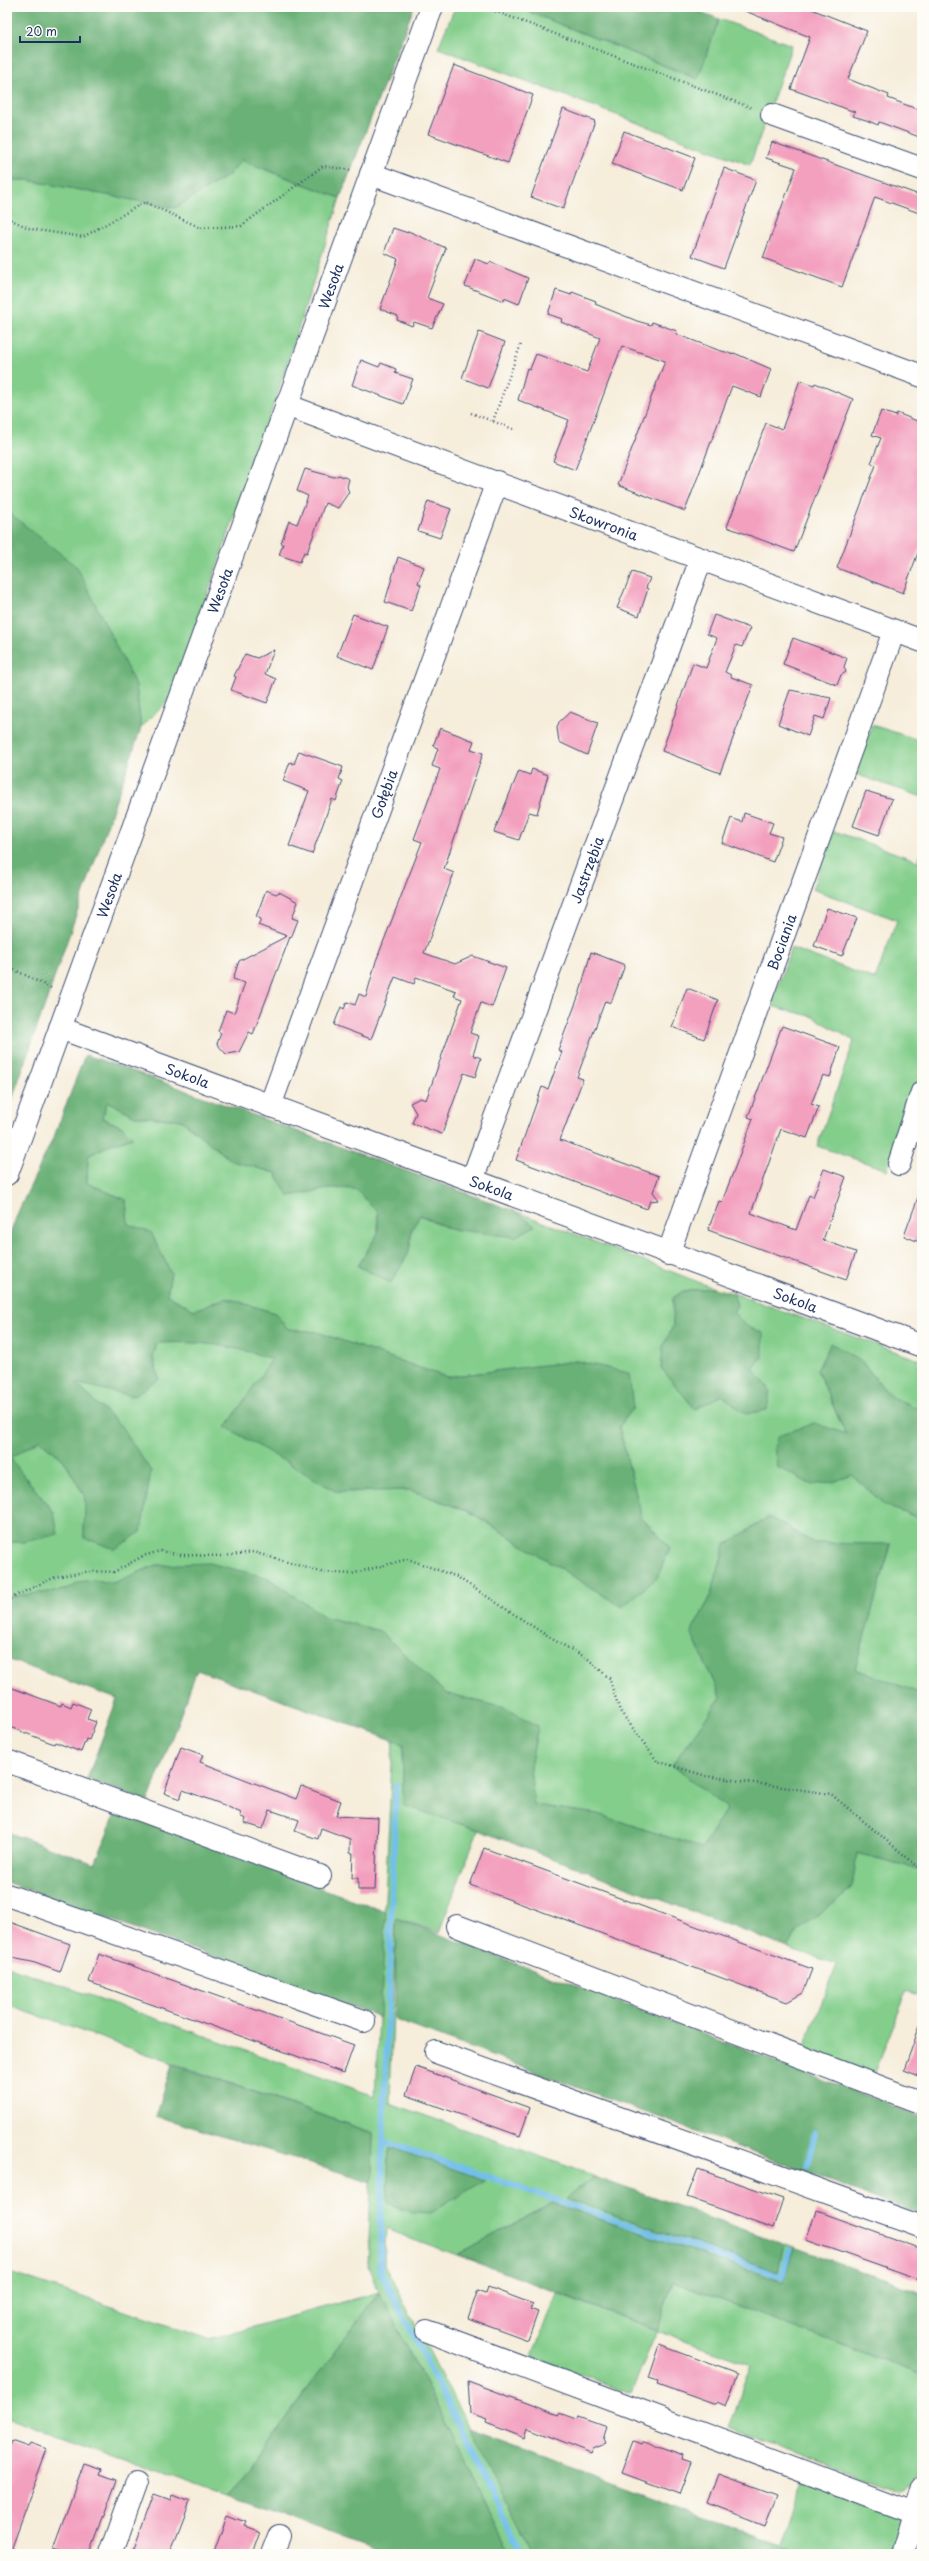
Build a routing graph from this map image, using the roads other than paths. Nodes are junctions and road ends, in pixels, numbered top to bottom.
1 (432, 7) edge
2 (772, 115) road end
3 (922, 169) edge
4 (371, 174) junction
5 (922, 376) edge
6 (286, 405) junction
7 (497, 482) junction
8 (701, 559) junction
9 (894, 630) junction
10 (922, 641) edge
11 (60, 1028) junction
12 (922, 1092) edge
13 (270, 1106) junction
14 (899, 1164) dead end
15 (7, 1174) edge
16 (472, 1180) junction
17 (668, 1254) junction
18 (922, 1346) edge
19 (7, 1761) edge
20 (320, 1876) dead end
21 (7, 1895) edge
22 (456, 1926) dead end
23 (364, 2022) dead end
24 (436, 2052) dead end
25 (922, 2103) edge
26 (922, 2227) edge
27 (427, 2331) dead end
28 (136, 2484) dead end
29 (922, 2488) edge
30 (918, 2514) edge
31 (111, 2554) edge
32 (902, 2554) edge

1 - 4 street, Wesoła
2 - 3 street
4 - 5 street
4 - 6 street, Wesoła
6 - 7 street, Skowronia
6 - 11 street, Wesoła
7 - 8 street, Skowronia
7 - 13 street, Gołębia
8 - 9 street, Skowronia
8 - 16 street, Jastrzębia
9 - 10 street, Skowronia
9 - 17 street, Bociania
11 - 13 street, Sokola
11 - 15 street, Wesoła
12 - 14 street
13 - 16 street, Sokola
16 - 17 street, Sokola
17 - 18 street, Sokola
19 - 20 street
21 - 23 street
22 - 25 street
24 - 26 street
27 - 30 street
28 - 31 street
29 - 30 street
30 - 32 street

